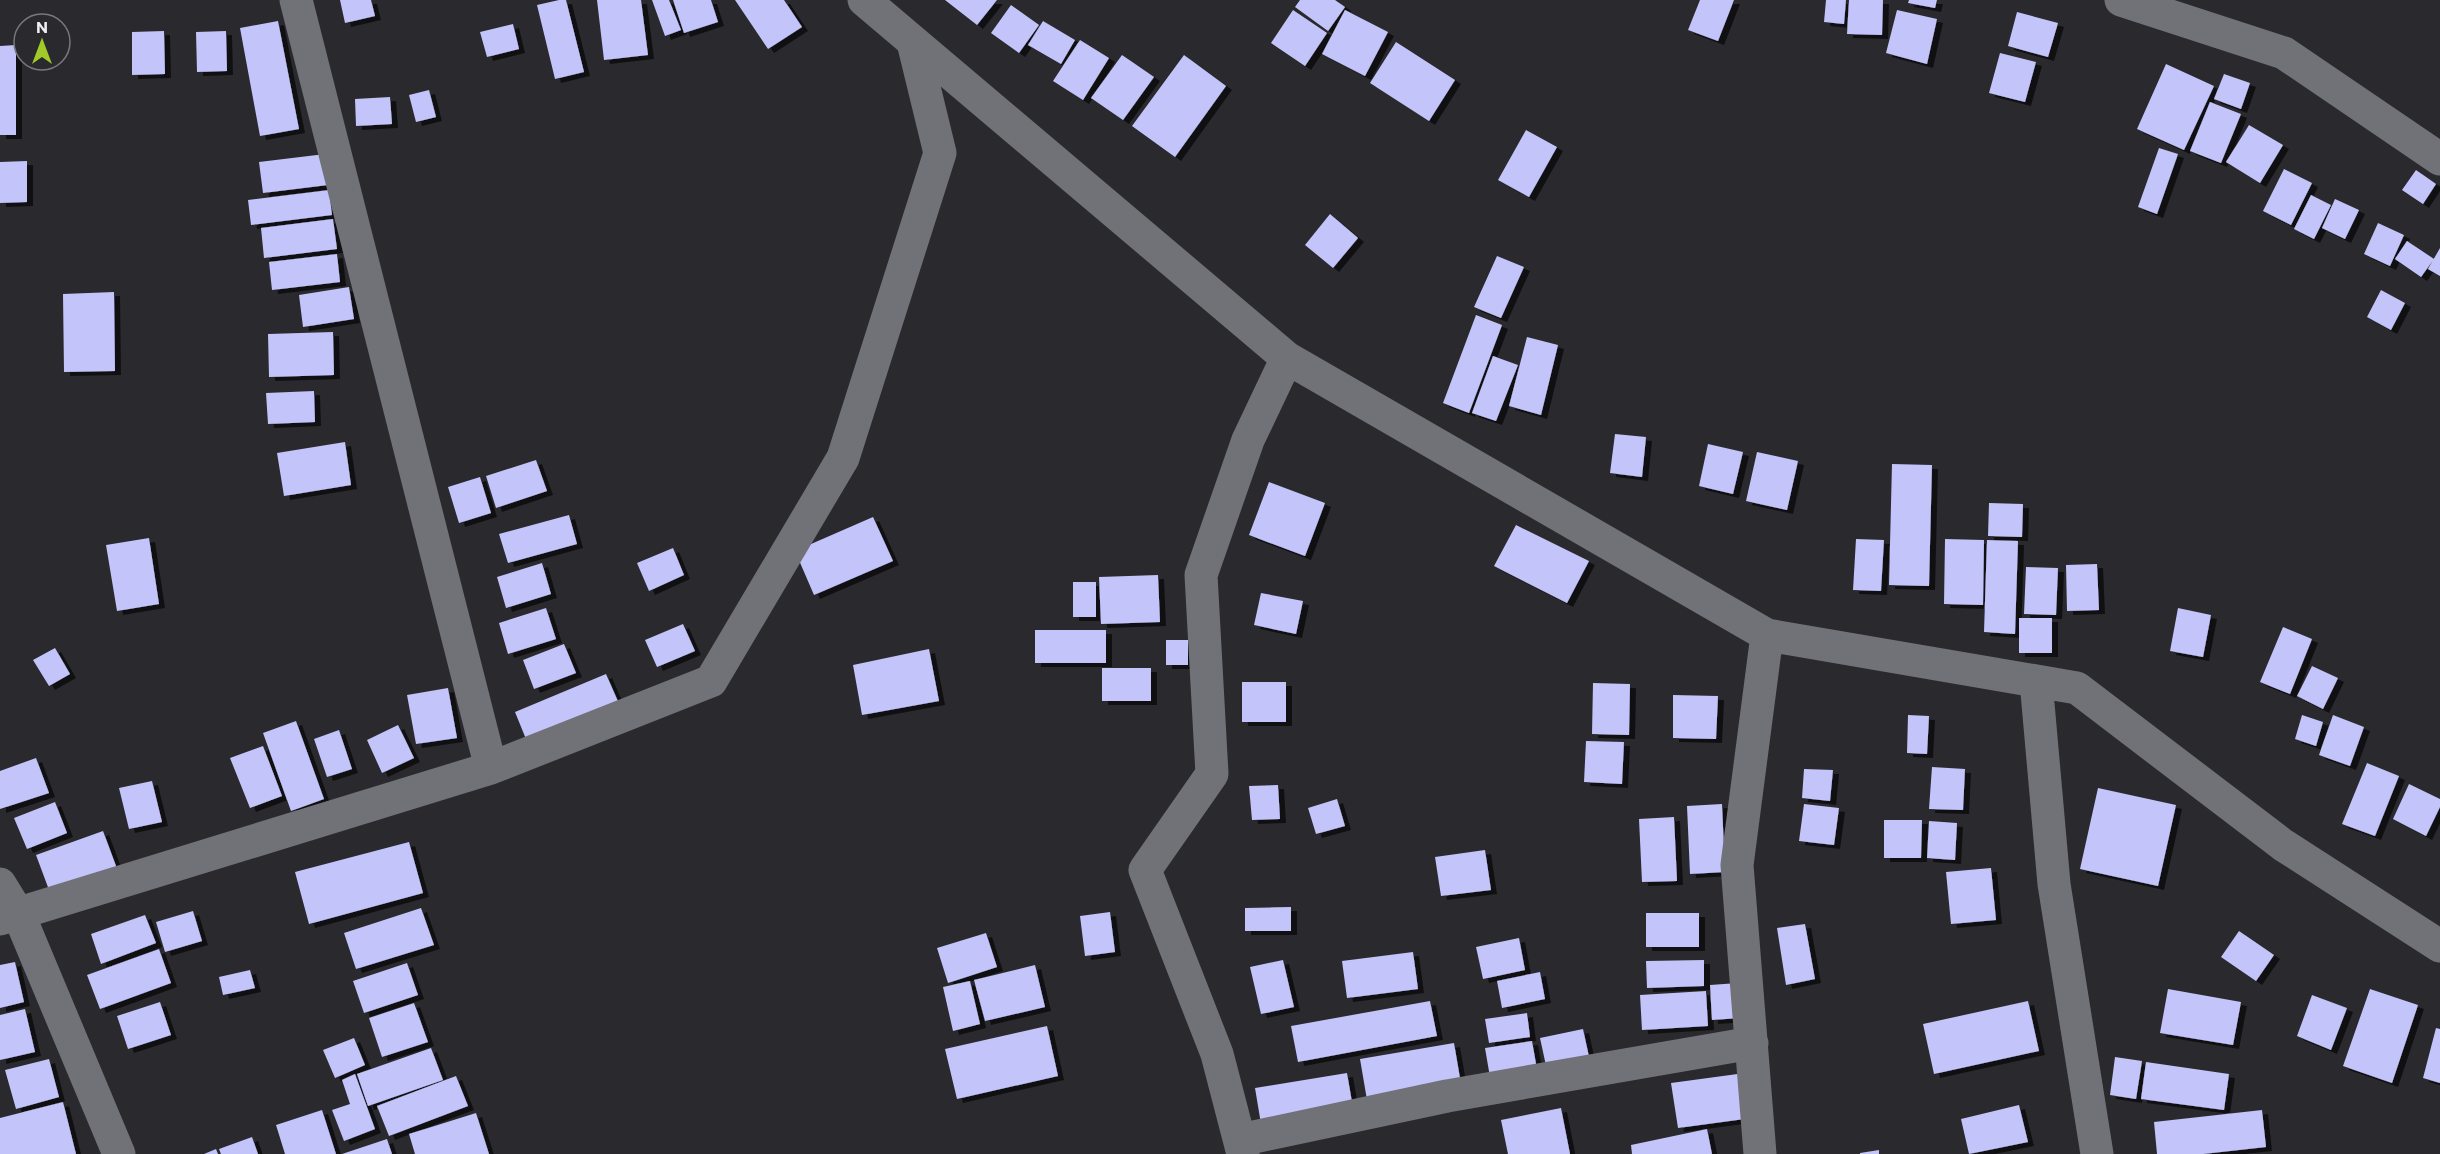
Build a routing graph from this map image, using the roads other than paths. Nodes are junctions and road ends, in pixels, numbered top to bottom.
1 (296, 0) edge
2 (864, 0) edge
3 (2121, 0) edge
4 (914, 42) junction
5 (2440, 159) edge
6 (1287, 357) junction
7 (1767, 635) junction
8 (2036, 681) junction
9 (491, 768) junction
10 (0, 884) edge
11 (9, 917) edge
12 (2440, 946) edge
13 (1752, 1043) junction
14 (1241, 1147) edge
15 (119, 1154) edge
16 (1760, 1154) edge
17 (2097, 1154) edge

1 - 9 street
2 - 4 street
3 - 5 street
4 - 6 street
4 - 9 street
6 - 7 street
6 - 14 street
7 - 8 street
7 - 13 street
8 - 12 street
8 - 17 street
9 - 11 street
10 - 11 street
11 - 15 street
13 - 14 street
13 - 16 street

